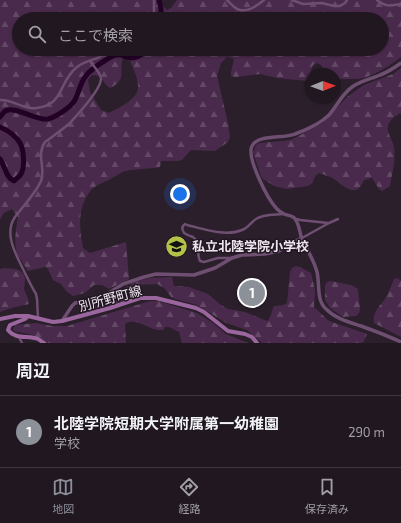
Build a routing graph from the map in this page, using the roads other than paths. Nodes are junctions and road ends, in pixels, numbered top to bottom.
1 (154, 0) edge
2 (227, 0) edge
3 (264, 0) edge
4 (292, 0) edge
5 (347, 0) edge
6 (377, 0) edge
7 (401, 4) edge
8 (154, 12) edge
9 (101, 56) edge
10 (90, 61) junction
11 (401, 63) edge
12 (0, 100) edge
13 (284, 214) junction
14 (295, 218) junction
15 (338, 219) dead end
16 (329, 223) junction
17 (302, 238) junction
18 (232, 258) junction
19 (28, 316) junction
20 (38, 318) junction
21 (0, 319) edge
22 (62, 321) junction
23 (19, 337) junction
24 (401, 342) edge
25 (22, 343) edge
26 (44, 343) edge
27 (257, 343) edge

1 - 8 street
2 - 3 street
4 - 5 street
6 - 7 street
9 - 10 street
10 - 12 street
10 - 20 street
11 - 13 street
13 - 14 street
13 - 18 street
14 - 16 street
14 - 17 street
15 - 16 street
16 - 17 street
17 - 18 street
17 - 24 street
18 - 22 street
19 - 20 main road, 別所野町線
19 - 21 main road, 別所野町線
19 - 23 main road
20 - 22 main road, 別所野町線
22 - 27 main road, 別所野町線
23 - 25 street
23 - 26 main road

